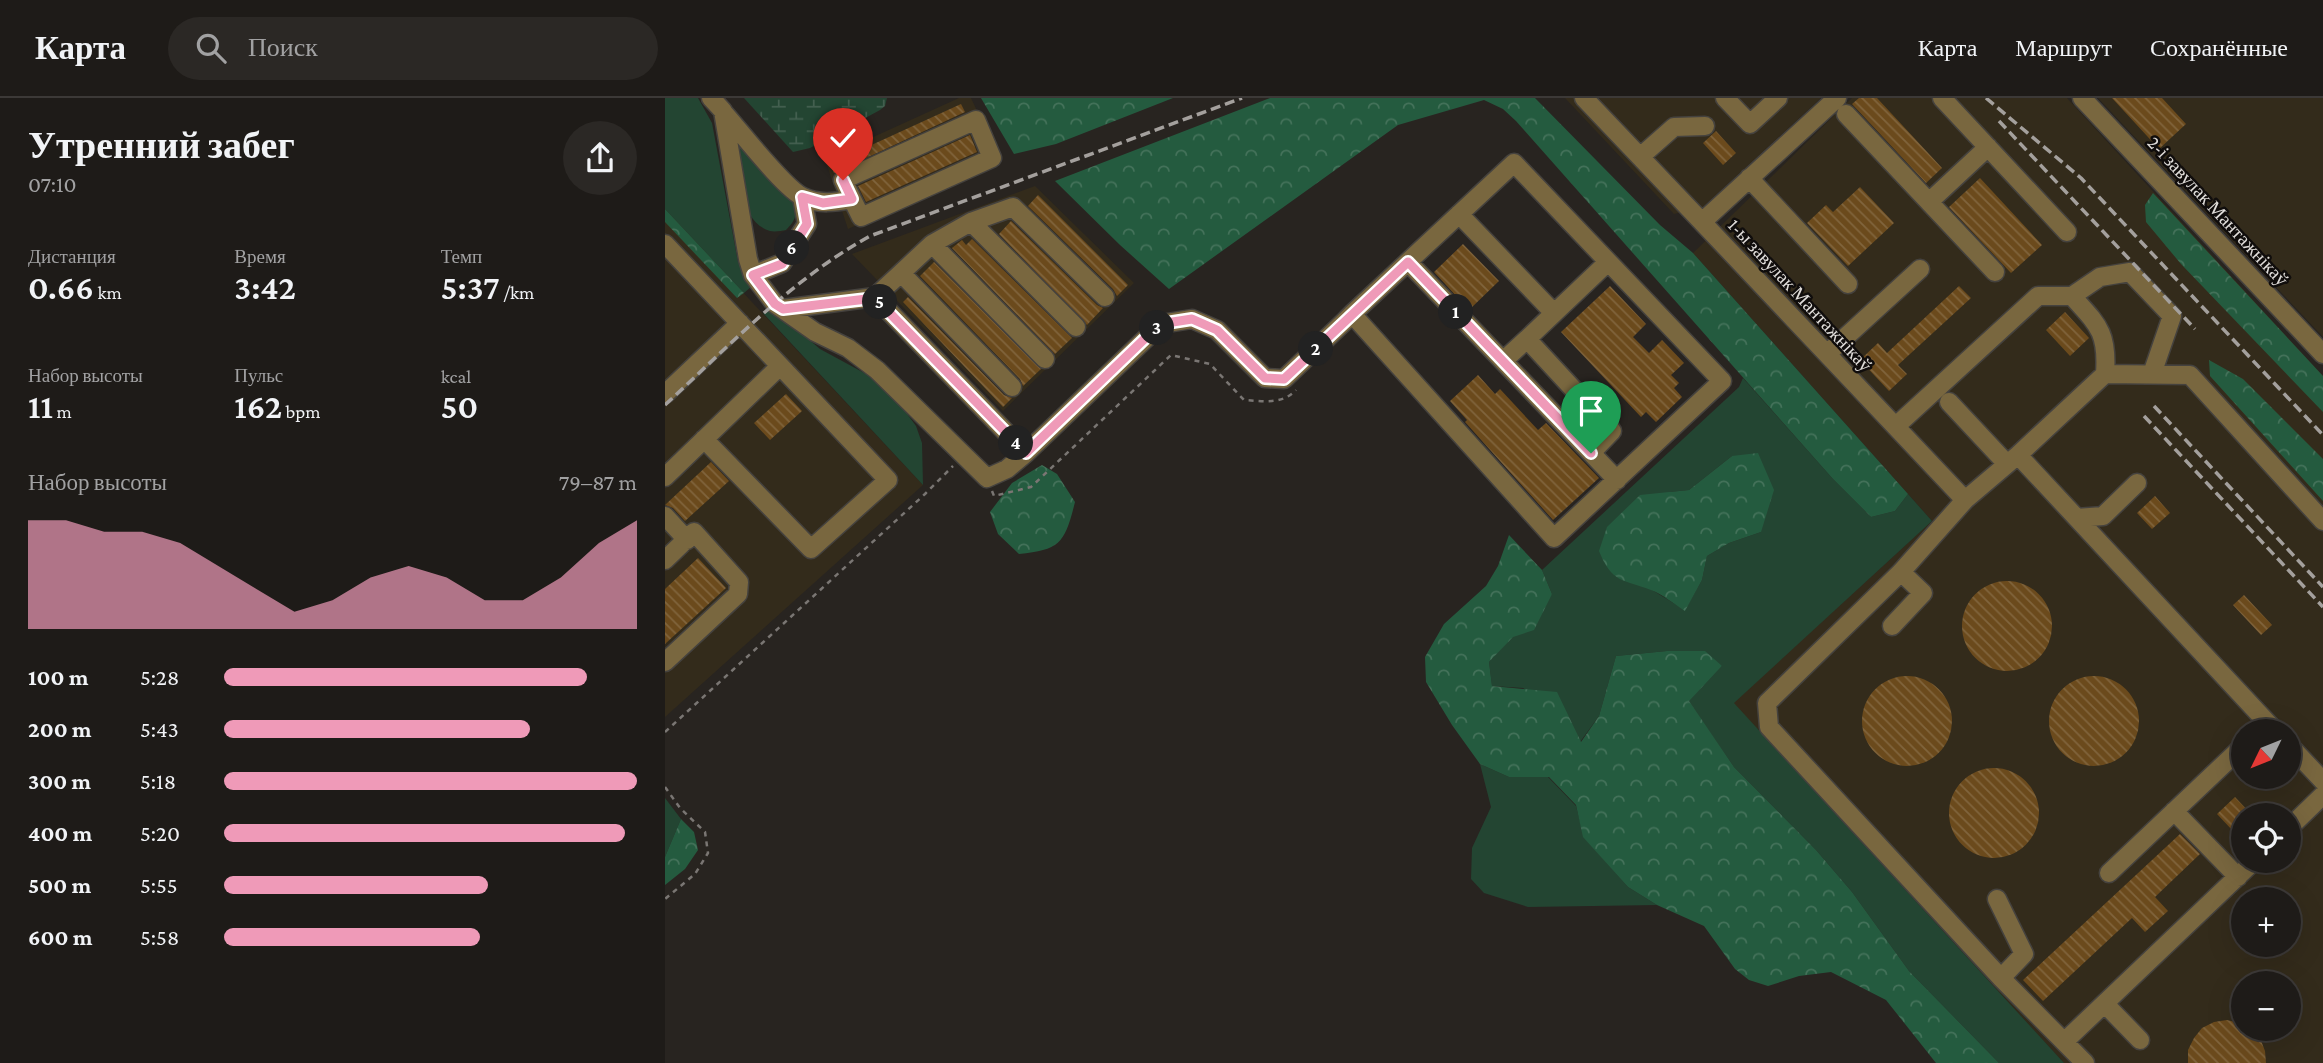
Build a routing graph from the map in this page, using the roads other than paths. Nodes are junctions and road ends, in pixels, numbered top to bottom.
1 (1584, 98) edge
2 (1725, 98) edge
3 (1778, 98) edge
4 (1837, 98) edge
5 (1942, 98) edge
6 (2082, 98) edge
7 (717, 104) edge
8 (1846, 114) dead end
9 (1705, 126) dead end
10 (1988, 147) junction
11 (1640, 157) junction
12 (1749, 178) junction
13 (802, 197) junction
14 (852, 199) junction
15 (1929, 202) junction
16 (1459, 214) junction
17 (971, 222) junction
18 (1702, 222) junction
19 (2067, 232) dead end
20 (665, 244) edge
21 (932, 244) junction
22 (1408, 262) junction
23 (1608, 262) junction
24 (1920, 269) dead end
25 (1995, 272) dead end
26 (901, 273) junction
27 (753, 275) junction
28 (1847, 284) dead end
29 (2072, 296) junction
30 (875, 298) junction
31 (1105, 298) dead end
32 (783, 309) junction
33 (1554, 313) junction
34 (1352, 314) junction
35 (740, 323) junction
36 (1076, 327) dead end
37 (1527, 339) junction
38 (1827, 354) junction
39 (2323, 354) edge
40 (1045, 359) dead end
41 (1503, 361) junction
42 (779, 367) junction
43 (2105, 373) junction
44 (2152, 374) junction
45 (1012, 387) dead end
46 (665, 394) edge
47 (1949, 402) dead end
48 (1896, 426) junction
49 (704, 439) junction
50 (1026, 453) junction
51 (1591, 453) junction
52 (2012, 459) junction
53 (665, 477) edge
54 (1617, 480) junction
55 (2137, 483) dead end
56 (1965, 500) junction
57 (665, 516) edge
58 (2077, 519) junction
59 (2323, 521) edge
60 (687, 540) junction
61 (665, 561) edge
62 (1902, 572) junction
63 (1892, 626) dead end
64 (665, 662) edge
65 (2259, 719) edge
66 (2231, 757) edge
67 (2301, 758) edge
68 (2323, 781) edge
69 (2323, 795) edge
70 (2174, 811) junction
71 (2301, 816) edge
72 (2109, 873) dead end
73 (2242, 873) edge
74 (2238, 877) junction
75 (1997, 899) dead end
76 (2001, 978) junction
77 (2105, 1003) junction
78 (2140, 1040) dead end
79 (2065, 1041) junction
80 (2085, 1063) edge

1 - 11 street
2 - 3 street
4 - 12 street, 1-ы завулак Мантажнікаў
5 - 10 street
6 - 39 street, 2-і завулак Мантажнікаў
7 - 13 street
7 - 27 street
8 - 15 street
9 - 11 street
10 - 15 street
10 - 19 street
11 - 18 street
12 - 18 street, 1-ы завулак Мантажнікаў
12 - 28 street
13 - 14 street
13 - 27 street
14 - 14 street
15 - 25 street
16 - 22 street
16 - 23 street
16 - 33 street
17 - 21 street
17 - 31 street
17 - 36 street
18 - 38 street, 1-ы завулак Мантажнікаў
20 - 35 street
21 - 26 street
21 - 40 street
22 - 34 street
22 - 41 street
23 - 33 street
23 - 54 street
24 - 38 street
26 - 30 street
26 - 45 street
27 - 32 street
29 - 43 street
29 - 44 street
29 - 48 street
30 - 32 street
30 - 50 street
32 - 50 street
33 - 37 street
34 - 50 street
34 - 54 street
35 - 42 street
35 - 46 street
37 - 41 street
37 - 51 street
38 - 48 street, 1-ы завулак Мантажнікаў
41 - 51 street
42 - 49 street
42 - 49 street
43 - 44 street
43 - 52 street
44 - 59 street
47 - 52 street
48 - 56 street, 1-ы завулак Мантажнікаў
49 - 53 street
51 - 54 street
52 - 56 street
52 - 58 street
55 - 58 street
56 - 62 street
57 - 60 street
58 - 65 street
60 - 61 street
60 - 64 street
62 - 63 street
62 - 76 street
66 - 70 street
67 - 68 street
69 - 71 street
70 - 72 street
70 - 74 street
73 - 74 street
74 - 77 street
75 - 76 street
76 - 79 street
77 - 78 street
77 - 79 street
79 - 80 street

